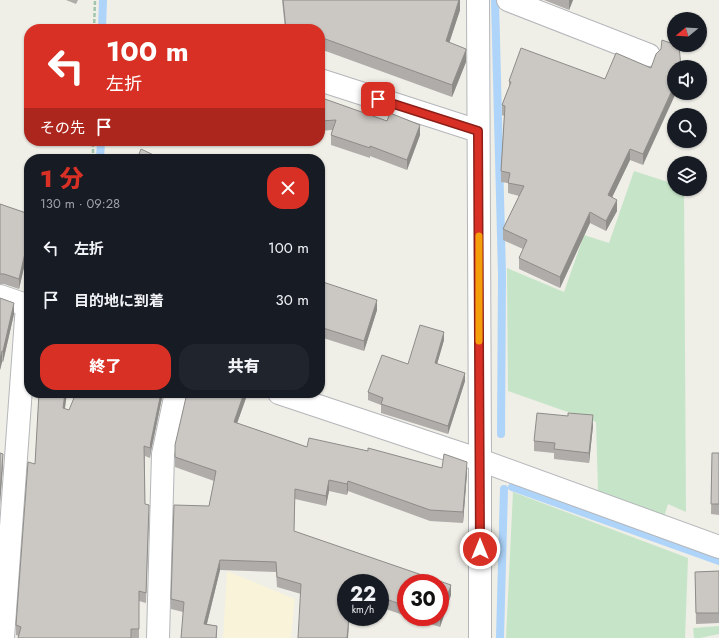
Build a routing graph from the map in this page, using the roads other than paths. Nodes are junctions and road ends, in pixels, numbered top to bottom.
1 (478, 0) edge
2 (508, 0) edge
3 (649, 55) dead end
4 (325, 82) edge
5 (478, 131) junction
6 (0, 296) edge
7 (24, 304) edge
8 (24, 358) edge
9 (175, 398) edge
10 (294, 398) edge
11 (480, 460) junction
12 (719, 547) edge
13 (3, 638) edge
14 (158, 638) edge
15 (480, 638) edge

1 - 5 street
2 - 3 street
4 - 5 street
5 - 11 street
6 - 7 street
8 - 13 street
9 - 14 street
10 - 11 street
11 - 12 street
11 - 15 street

